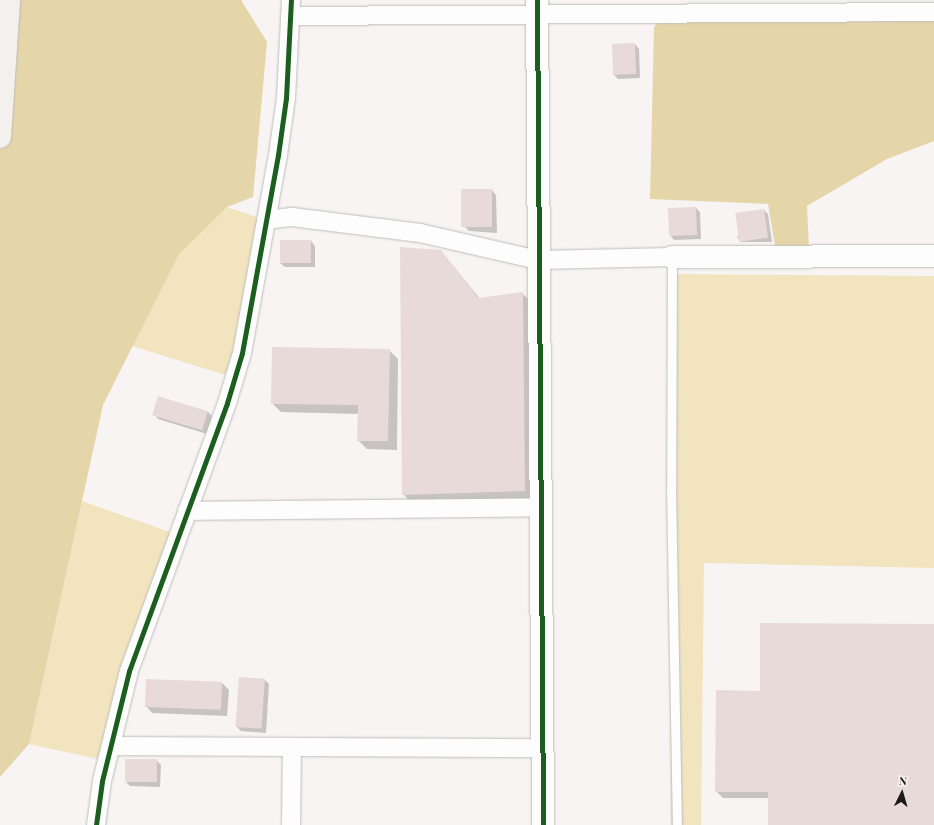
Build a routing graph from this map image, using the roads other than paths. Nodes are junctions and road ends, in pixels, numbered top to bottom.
1 (9, 0) edge
2 (538, 7) edge
3 (290, 8) edge
4 (934, 12) edge
5 (0, 137) edge
6 (266, 220) junction
7 (934, 256) edge
8 (672, 257) junction
9 (538, 260) junction
10 (541, 507) junction
11 (187, 511) junction
12 (111, 746) junction
13 (292, 747) junction
14 (542, 748) junction
15 (96, 825) edge
16 (291, 825) edge
17 (543, 825) edge
18 (677, 825) edge

1 - 5 main road
2 - 3 street
2 - 4 street
2 - 9 street
3 - 6 street
6 - 9 street
6 - 11 street
7 - 8 street
8 - 9 street
8 - 18 lane
9 - 10 street
10 - 11 street
10 - 14 street
11 - 12 street
12 - 13 street
12 - 15 street
13 - 14 street
13 - 16 street
14 - 17 street

